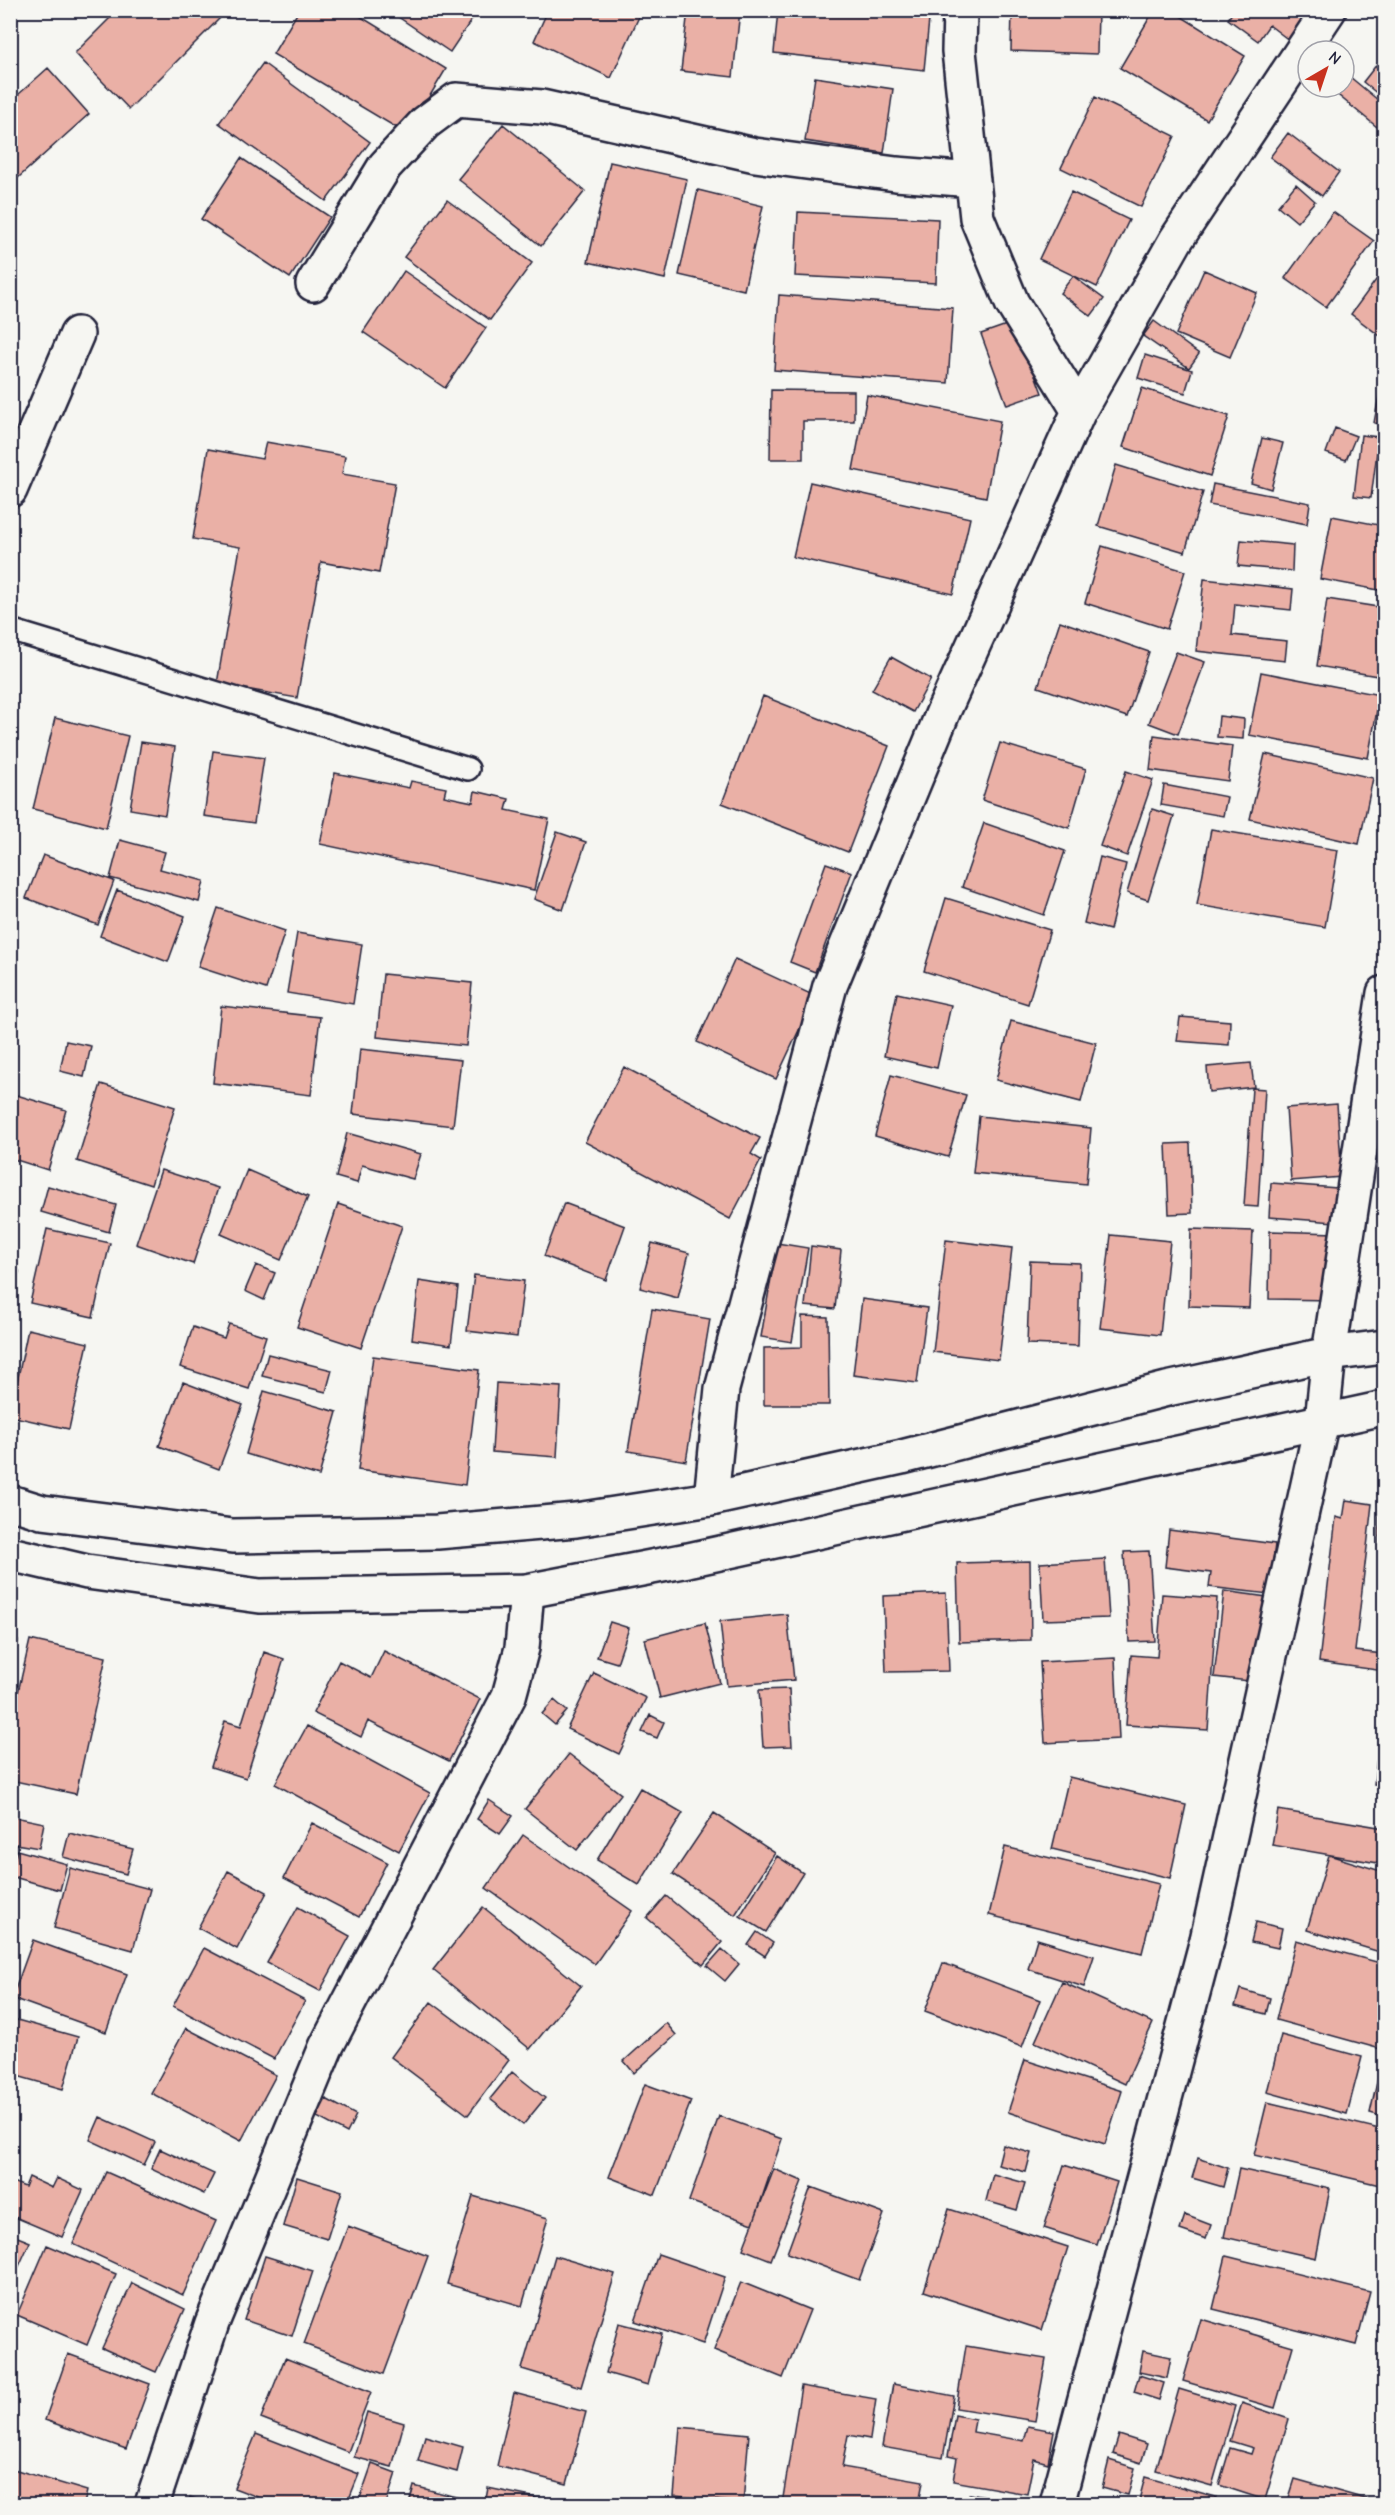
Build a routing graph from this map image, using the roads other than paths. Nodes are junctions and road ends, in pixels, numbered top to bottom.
1 (960, 10) edge
2 (1329, 10) edge
3 (974, 180) junction
4 (313, 284) dead end
5 (77, 334) dead end
6 (1079, 411) junction
7 (10, 490) edge
8 (10, 630) edge
9 (468, 769) dead end
10 (1384, 993) edge
11 (1384, 1347) edge
12 (1329, 1354) junction
13 (1384, 1408) edge
14 (1322, 1420) junction
15 (711, 1499) junction
16 (10, 1502) edge
17 (10, 1554) edge
18 (527, 1592) junction
19 (152, 2505) edge
20 (1056, 2505) edge

1 - 3 street
2 - 6 street
3 - 4 street
3 - 6 street
5 - 7 street
6 - 15 street
8 - 9 lane
10 - 12 street
11 - 12 street
12 - 14 street
12 - 15 street
13 - 14 street
14 - 18 street
14 - 20 street
15 - 16 street
17 - 18 street
18 - 19 street

